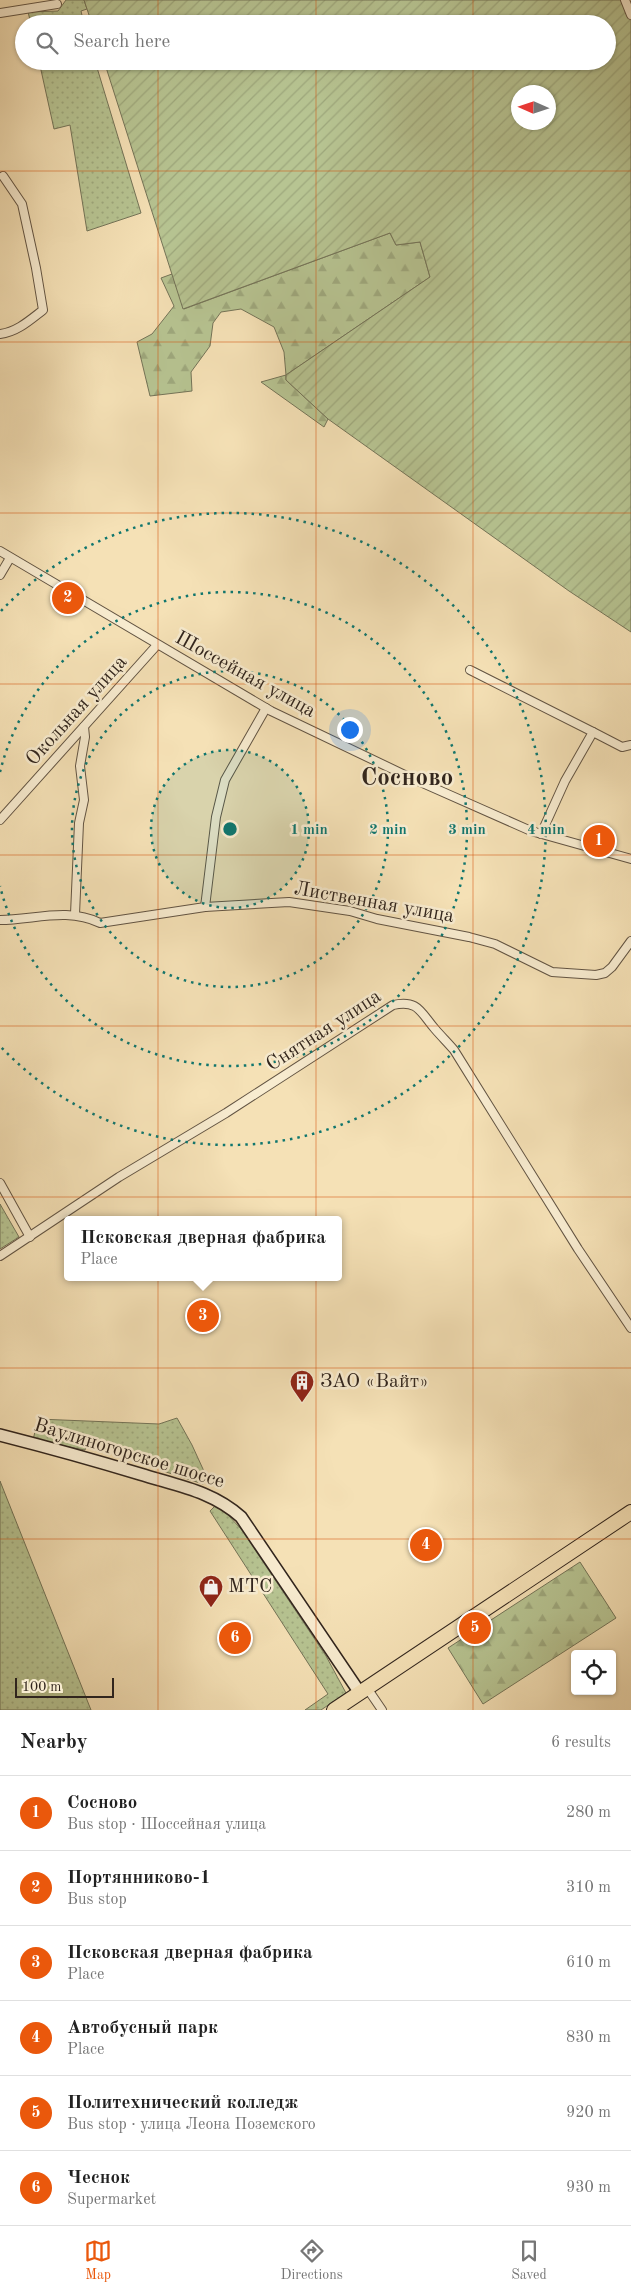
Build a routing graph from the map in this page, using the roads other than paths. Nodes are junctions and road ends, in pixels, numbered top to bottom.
1 (625, 0) edge
2 (57, 4) dead end
3 (0, 12) edge
4 (631, 15) edge
5 (3, 176) dead end
6 (0, 334) edge
7 (0, 552) edge
8 (10, 558) junction
9 (0, 575) edge
10 (157, 645) junction
11 (470, 670) dead end
12 (266, 708) junction
13 (84, 727) junction
14 (593, 732) junction
15 (631, 745) edge
16 (0, 820) edge
17 (541, 834) junction
18 (631, 858) edge
19 (204, 907) junction
20 (75, 914) junction
21 (0, 920) edge
22 (631, 941) edge
23 (0, 1183) edge
24 (30, 1237) junction
25 (0, 1256) edge
26 (631, 1328) edge
27 (0, 1435) edge
28 (631, 1512) edge
29 (363, 1690) junction
30 (334, 1710) edge
31 (382, 1710) edge

1 - 4 street
2 - 3 street
5 - 6 street
7 - 8 street, Шоссейная улица
8 - 9 street
8 - 10 street, Шоссейная улица
10 - 12 street, Шоссейная улица
10 - 13 street, Окольная улица
11 - 14 street
12 - 17 street, Шоссейная улица
12 - 19 street
13 - 16 street, Окольная улица
13 - 20 street
14 - 15 street
14 - 17 street
17 - 18 street, Шоссейная улица
19 - 20 street, Лиственная улица
19 - 22 street, Лиственная улица
20 - 21 street, Лиственная улица
23 - 24 street
24 - 25 street, Снятная улица
24 - 26 street, Снятная улица
27 - 29 street, Ваулиногорское шоссе
28 - 29 highway
29 - 30 highway
29 - 31 street

